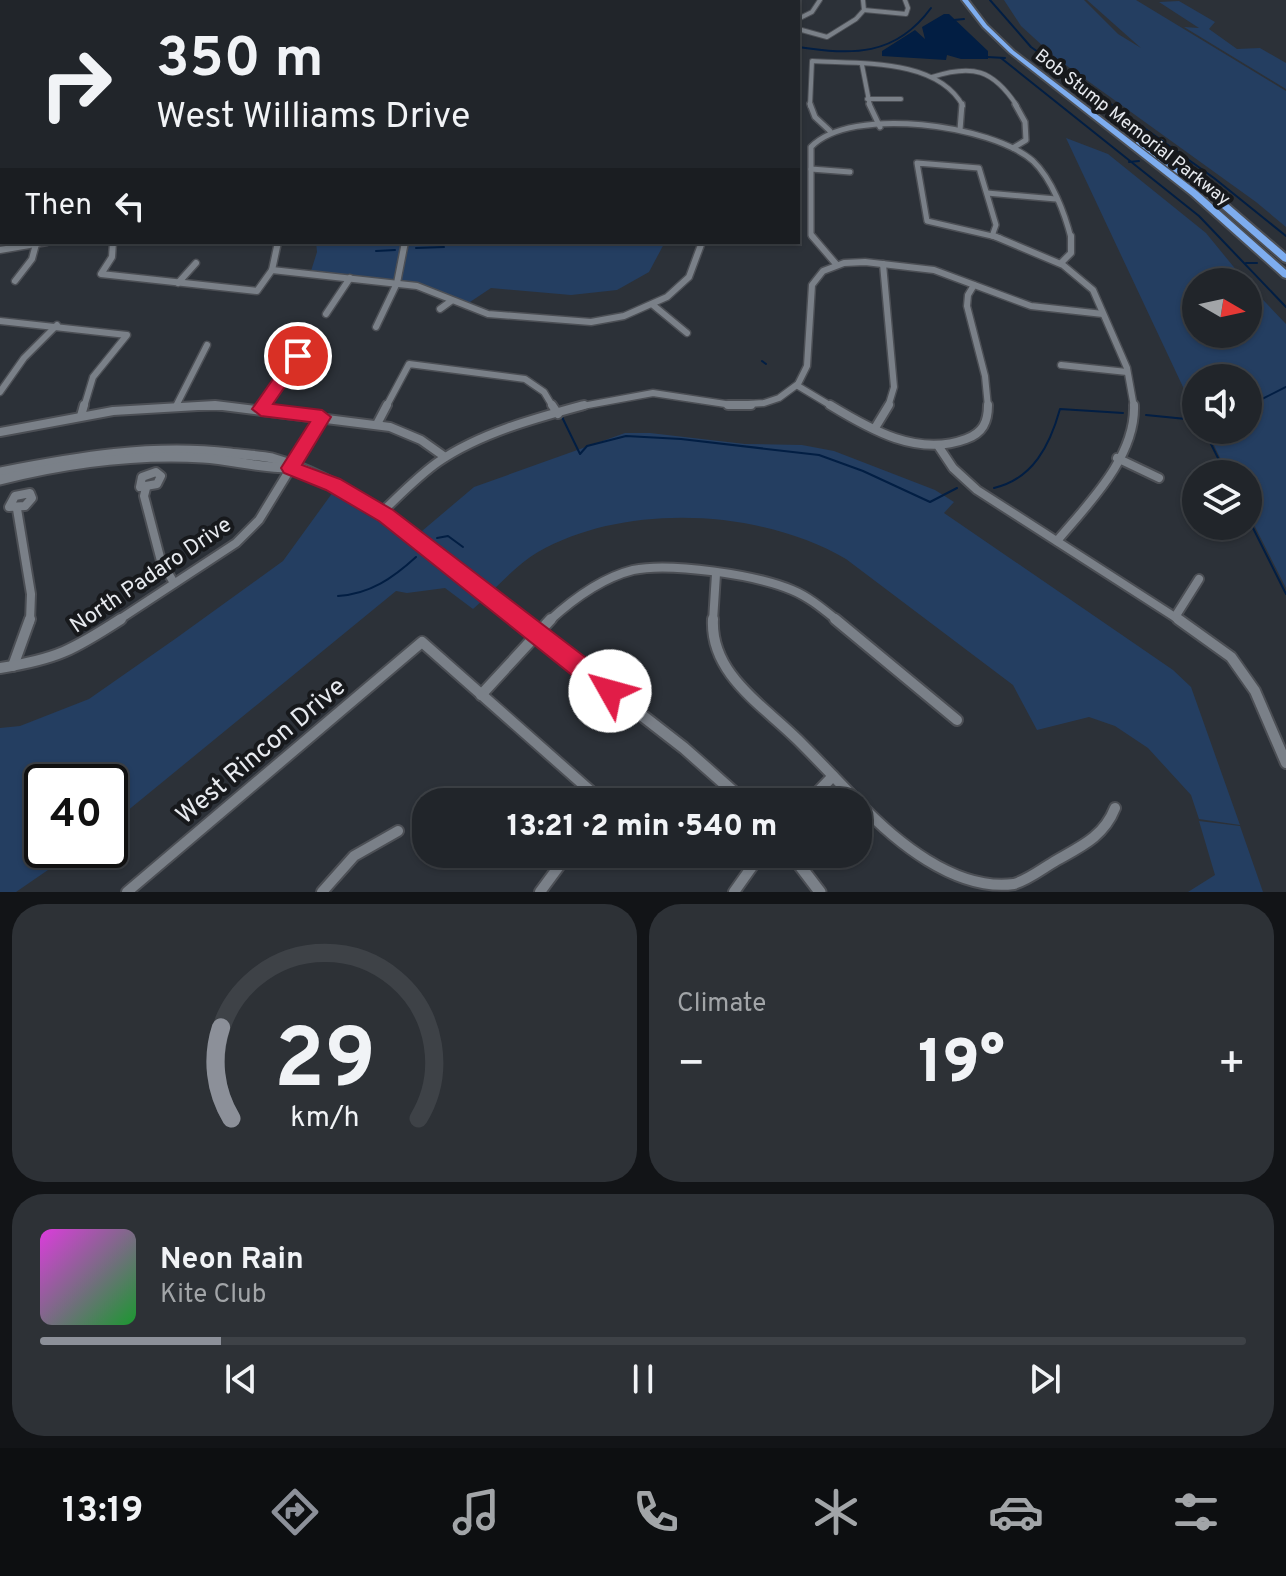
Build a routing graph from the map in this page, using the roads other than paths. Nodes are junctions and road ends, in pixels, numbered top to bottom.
1 (820, 0) edge
2 (863, 0) edge
3 (905, 0) edge
4 (965, 0) edge
5 (975, 0) edge
6 (864, 10) junction
7 (800, 18) edge
8 (800, 30) edge
9 (862, 65) junction
10 (932, 77) junction
11 (867, 99) junction
12 (901, 99) dead end
13 (880, 127) junction
14 (960, 130) junction
15 (830, 131) junction
16 (1013, 148) junction
17 (811, 169) junction
18 (850, 172) dead end
19 (987, 193) junction
20 (1056, 199) junction
21 (992, 236) junction
22 (36, 244) joint
23 (113, 244) edge
24 (278, 244) edge
25 (405, 244) edge
26 (701, 244) edge
27 (0, 249) edge
28 (1286, 259) edge
29 (196, 263) dead end
30 (1061, 263) junction
31 (836, 264) junction
32 (883, 264) junction
33 (272, 270) junction
34 (1286, 275) edge
35 (350, 278) junction
36 (15, 281) dead end
37 (178, 283) junction
38 (397, 283) junction
39 (974, 285) junction
40 (451, 301) junction
41 (653, 305) junction
42 (440, 309) dead end
43 (326, 314) dead end
44 (1103, 314) junction
45 (0, 321) edge
46 (57, 325) junction
47 (376, 327) dead end
48 (687, 333) dead end
49 (207, 345) dead end
50 (298, 356) dead end
51 (1061, 365) dead end
52 (1127, 372) junction
53 (798, 386) junction
54 (0, 392) edge
55 (176, 406) junction
56 (261, 409) junction
57 (558, 414) junction
58 (81, 416) junction
59 (322, 417) junction
60 (377, 424) junction
61 (875, 428) junction
62 (0, 432) edge
63 (939, 447) junction
64 (445, 457) junction
65 (1117, 458) junction
66 (290, 468) junction
67 (0, 472) edge
68 (1159, 478) dead end
69 (0, 480) edge
70 (146, 488) dead end
71 (17, 509) dead end
72 (382, 512) junction
73 (1057, 541) junction
74 (716, 574) junction
75 (1199, 579) dead end
76 (174, 583) junction
77 (1175, 617) junction
78 (537, 634) junction
79 (13, 666) junction
80 (0, 668) edge
81 (481, 695) junction
82 (957, 720) dead end
83 (1286, 763) edge
84 (833, 776) junction
85 (587, 788) edge
86 (729, 788) edge
87 (821, 788) edge
88 (845, 788) edge
89 (1115, 808) dead end
90 (872, 817) edge
91 (398, 831) dead end
92 (558, 868) edge
93 (751, 868) edge
94 (802, 868) edge
95 (127, 892) edge
96 (322, 892) edge
97 (540, 892) edge
98 (734, 892) edge
99 (820, 892) edge

1 - 7 street
2 - 6 street
3 - 6 street
4 - 34 highway, Bob Stump Memorial Parkway
5 - 28 highway, Bob Stump Memorial Parkway
6 - 8 street
9 - 10 street
9 - 11 street
9 - 15 street
10 - 14 street
10 - 16 street
11 - 12 street
11 - 13 street
13 - 14 street
13 - 15 street
14 - 16 street
15 - 17 street
16 - 20 street
17 - 18 street
17 - 31 street
19 - 20 street
19 - 21 street
19 - 21 street
20 - 30 street
21 - 30 street
22 - 27 street
22 - 36 street
23 - 37 street
24 - 33 street
25 - 38 street
26 - 41 street
29 - 37 street
30 - 44 street
31 - 32 street
31 - 53 street
32 - 39 street
32 - 61 street
33 - 35 street
33 - 37 street
35 - 38 street
35 - 43 street
38 - 40 street
38 - 47 street
39 - 44 street
39 - 63 street
40 - 41 street
40 - 42 street
41 - 48 street
44 - 52 street
45 - 46 street
46 - 54 street
46 - 58 street
49 - 55 street
50 - 56 street
51 - 52 street
52 - 65 street
53 - 57 street
53 - 61 street
55 - 56 street
55 - 58 street
56 - 59 street
57 - 60 street
57 - 64 street
58 - 62 street
59 - 60 street
59 - 66 street, North Padaro Drive
60 - 64 street
61 - 63 street
63 - 73 street
64 - 72 street
65 - 68 street
65 - 73 street
66 - 67 street
66 - 69 street
66 - 72 street
66 - 76 street, North Padaro Drive
70 - 76 street
71 - 79 street
72 - 78 street
73 - 77 street
74 - 78 street
74 - 82 street
74 - 84 street
75 - 77 street
76 - 79 street, North Padaro Drive
77 - 83 street
78 - 81 street
78 - 86 street
79 - 80 street, North Padaro Drive
81 - 85 street
81 - 95 street, West Rincon Drive
84 - 87 street
84 - 88 street
89 - 90 street
91 - 96 street
92 - 97 street
93 - 98 street
94 - 99 street

